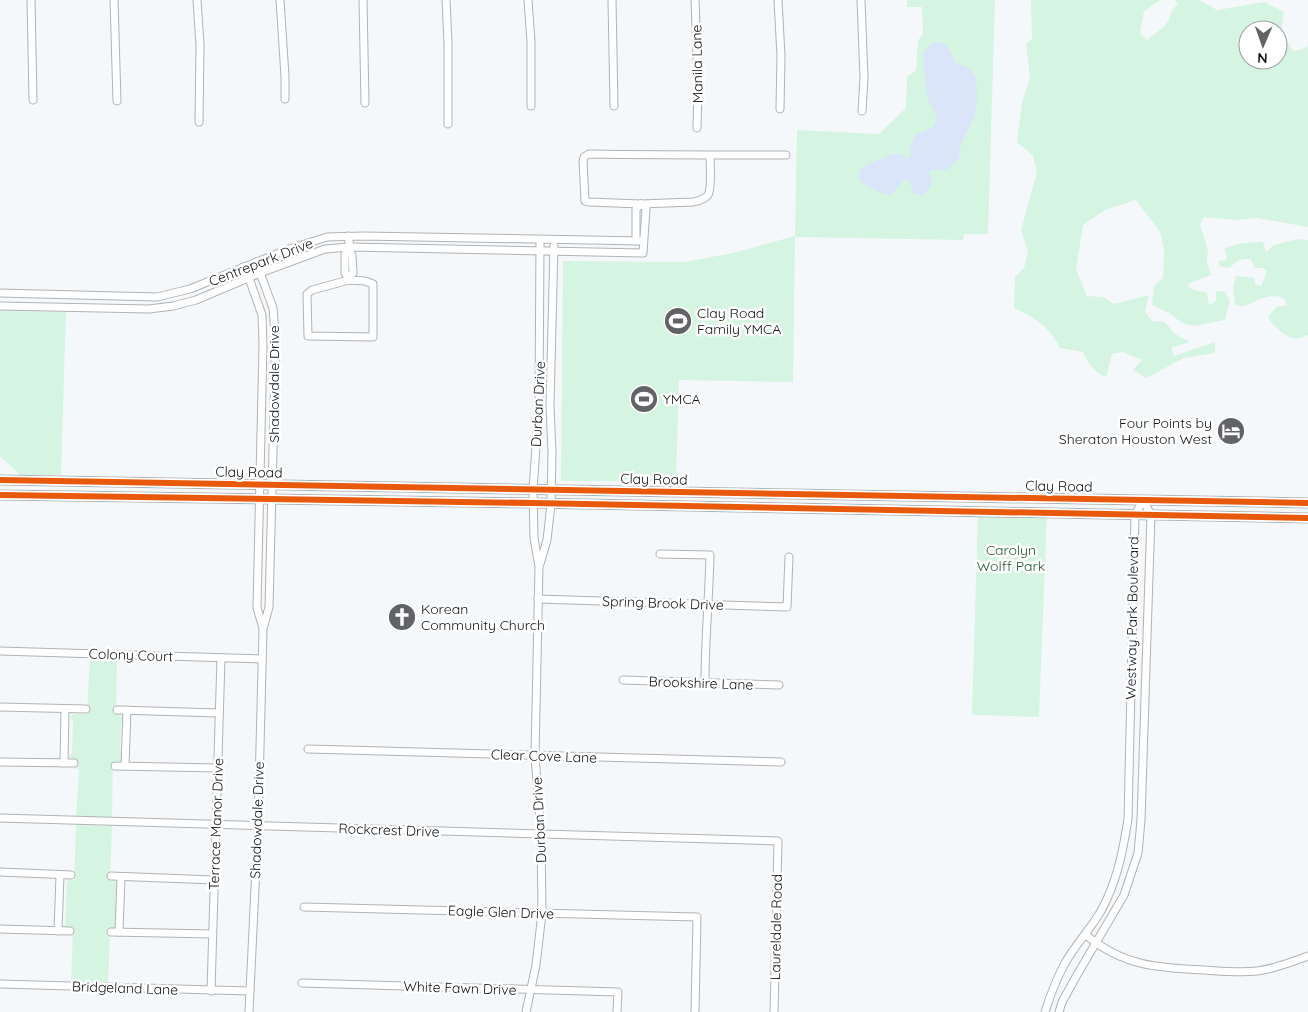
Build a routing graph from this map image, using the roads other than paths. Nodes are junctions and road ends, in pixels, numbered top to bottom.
1 (31, 0) edge
2 (114, 0) edge
3 (196, 0) edge
4 (280, 0) edge
5 (363, 0) edge
6 (446, 0) edge
7 (528, 0) edge
8 (612, 0) edge
9 (695, 0) edge
10 (778, 0) edge
11 (861, 0) edge
12 (285, 99) dead end
13 (33, 100) dead end
14 (116, 101) dead end
15 (365, 103) dead end
16 (531, 106) dead end
17 (614, 106) dead end
18 (780, 109) dead end
19 (862, 111) dead end
20 (200, 122) dead end
21 (448, 124) dead end
22 (697, 128) dead end
23 (710, 155) junction
24 (786, 155) dead end
25 (642, 204) junction
26 (636, 221) junction
27 (645, 222) junction
28 (348, 236) junction
29 (447, 238) junction
30 (540, 240) junction
31 (554, 240) junction
32 (640, 241) junction
33 (349, 248) junction
34 (446, 249) junction
35 (540, 250) junction
36 (554, 250) junction
37 (256, 262) junction
38 (243, 267) junction
39 (260, 273) junction
40 (249, 278) junction
41 (349, 278) junction
42 (0, 293) edge
43 (80, 295) junction
44 (163, 295) junction
45 (0, 306) edge
46 (80, 307) junction
47 (165, 307) junction
48 (263, 372) junction
49 (275, 372) junction
50 (0, 480) edge
51 (107, 482) junction
52 (259, 484) junction
53 (273, 484) junction
54 (439, 487) junction
55 (533, 489) junction
56 (551, 490) junction
57 (661, 491) junction
58 (772, 493) junction
59 (0, 495) edge
60 (875, 495) junction
61 (969, 496) junction
62 (107, 497) junction
63 (259, 500) junction
64 (273, 500) junction
65 (1143, 500) junction
66 (1267, 501) junction
67 (438, 502) junction
68 (533, 503) junction
69 (1308, 503) edge
70 (551, 504) junction
71 (659, 506) junction
72 (771, 508) junction
73 (875, 510) junction
74 (969, 512) junction
75 (1134, 515) junction
76 (1151, 515) junction
77 (1266, 516) junction
78 (1308, 518) edge
79 (660, 554) dead end
80 (789, 557) dead end
81 (539, 567) junction
82 (538, 599) junction
83 (708, 605) junction
84 (263, 628) junction
85 (0, 651) edge
86 (221, 658) junction
87 (262, 659) junction
88 (623, 680) dead end
89 (705, 682) junction
90 (779, 685) dead end
91 (0, 707) edge
92 (65, 709) junction
93 (86, 709) dead end
94 (117, 710) dead end
95 (127, 710) junction
96 (219, 713) junction
97 (308, 749) dead end
98 (535, 756) junction
99 (0, 762) edge
100 (781, 762) dead end
101 (64, 763) junction
102 (74, 763) dead end
103 (115, 766) dead end
104 (125, 766) junction
105 (218, 768) junction
106 (0, 818) edge
107 (216, 824) junction
108 (258, 826) junction
109 (541, 835) junction
110 (778, 842) joint
111 (0, 872) edge
112 (60, 875) junction
113 (71, 875) dead end
114 (112, 876) dead end
115 (121, 877) junction
116 (214, 880) junction
117 (304, 907) dead end
118 (542, 913) junction
119 (0, 929) edge
120 (58, 931) junction
121 (70, 931) dead end
122 (111, 932) dead end
123 (119, 932) junction
124 (212, 934) junction
125 (1086, 935) junction
126 (1096, 943) junction
127 (1308, 956) edge
128 (0, 984) edge
129 (302, 984) dead end
130 (211, 990) junction
131 (532, 990) junction
132 (250, 991) junction
133 (249, 1012) edge
134 (526, 1012) edge
135 (617, 1012) edge
136 (695, 1012) edge
137 (774, 1012) edge
138 (1045, 1012) edge
139 (1059, 1012) edge

1 - 13 street
2 - 14 street
3 - 20 street
4 - 12 street
5 - 15 street
6 - 21 street
7 - 16 street
8 - 17 street
9 - 22 street, Manila Lane
10 - 18 street
11 - 19 street
23 - 24 street
23 - 25 street
23 - 25 street
25 - 26 street
25 - 27 street
26 - 27 street
26 - 32 street
27 - 32 street
28 - 29 street, Centrepark Drive
28 - 33 street
28 - 37 street, Centrepark Drive
29 - 30 street, Centrepark Drive
29 - 34 street
30 - 31 street, Centrepark Drive
30 - 35 street, Durban Drive
31 - 32 street, Centrepark Drive
31 - 36 street, Durban Drive
32 - 36 street, Centrepark Drive
33 - 34 street, Centrepark Drive
33 - 39 street, Centrepark Drive
33 - 41 street
34 - 35 street, Centrepark Drive
35 - 36 street, Centrepark Drive
35 - 55 street, Durban Drive
36 - 56 street, Durban Drive
37 - 38 street, Centrepark Drive
37 - 39 street, Shadowdale Drive
38 - 40 street, Shadowdale Drive
38 - 44 street, Centrepark Drive
39 - 40 street, Centrepark Drive
39 - 49 street, Shadowdale Drive
40 - 47 street, Centrepark Drive
40 - 48 street, Shadowdale Drive
41 - 41 street
42 - 43 street, Centrepark Drive
43 - 44 street, Centrepark Drive
43 - 46 street
44 - 47 street
45 - 46 street, Centrepark Drive
46 - 47 street, Centrepark Drive
48 - 49 street
48 - 52 street, Shadowdale Drive
49 - 53 street, Shadowdale Drive
50 - 51 main road, Clay Road
51 - 52 main road, Clay Road
51 - 62 main road
52 - 53 main road, Clay Road
52 - 63 street, Shadowdale Drive
53 - 54 main road, Clay Road
53 - 64 street, Shadowdale Drive
54 - 55 main road, Clay Road
54 - 67 main road
55 - 56 main road, Clay Road
55 - 68 street, Durban Drive
56 - 57 main road, Clay Road
56 - 70 street, Durban Drive
57 - 58 main road, Clay Road
57 - 71 main road
58 - 60 main road, Clay Road
58 - 72 main road
59 - 62 main road, Clay Road
60 - 61 main road, Clay Road
60 - 73 main road
61 - 65 main road, Clay Road
61 - 74 main road
62 - 63 main road, Clay Road
63 - 64 main road, Clay Road
63 - 84 street, Shadowdale Drive
64 - 67 main road, Clay Road
64 - 84 street, Shadowdale Drive
65 - 66 main road, Clay Road
65 - 75 street, Westway Park Boulevard
65 - 76 street, Westway Park Boulevard
66 - 69 main road, Clay Road
66 - 77 main road
67 - 68 main road, Clay Road
68 - 70 main road, Clay Road
68 - 81 street, Durban Drive
70 - 71 main road, Clay Road
70 - 81 street, Durban Drive
71 - 72 main road, Clay Road
72 - 73 main road, Clay Road
73 - 74 main road, Clay Road
74 - 75 main road, Clay Road
75 - 76 main road, Clay Road
75 - 125 street, Westway Park Boulevard
76 - 77 main road, Clay Road
76 - 126 street, Westway Park Boulevard
77 - 78 main road, Clay Road
79 - 83 street
80 - 83 street, Spring Brook Drive
81 - 82 street, Durban Drive
82 - 83 street, Spring Brook Drive
82 - 98 street, Durban Drive
83 - 89 street
84 - 87 street, Shadowdale Drive
85 - 86 street, Colony Court
86 - 87 street, Colony Court
86 - 96 street, Terrace Manor Drive
87 - 108 street, Shadowdale Drive
88 - 89 street, Brookshire Lane
89 - 90 street, Brookshire Lane
91 - 92 street
92 - 93 street
92 - 101 street
94 - 95 street
95 - 96 street
95 - 104 street
96 - 105 street, Terrace Manor Drive
97 - 98 street, Clear Cove Lane
98 - 100 street, Clear Cove Lane
98 - 109 street, Durban Drive
99 - 101 street
101 - 102 street
103 - 104 street
104 - 105 street
105 - 107 street, Terrace Manor Drive
106 - 107 street, Rockcrest Drive
107 - 108 street, Rockcrest Drive
107 - 116 street, Terrace Manor Drive
108 - 109 street, Rockcrest Drive
108 - 132 street, Shadowdale Drive
109 - 110 street, Rockcrest Drive
109 - 118 street, Durban Drive
110 - 137 street, Laureldale Road
111 - 112 street
112 - 113 street
112 - 120 street
114 - 115 street
115 - 116 street
115 - 123 street
116 - 124 street, Terrace Manor Drive
117 - 118 street, Eagle Glen Drive
118 - 131 street, Durban Drive
118 - 136 street, Eagle Glen Drive
119 - 120 street
120 - 121 street
122 - 123 street
123 - 124 street
124 - 130 street, Terrace Manor Drive
125 - 126 street
125 - 138 street, Westway Park Boulevard
126 - 127 street
126 - 139 street, Westway Park Boulevard
128 - 130 street, Bridgeland Lane
129 - 131 street, White Fawn Drive
130 - 132 street, Bridgeland Lane
131 - 134 street, Durban Drive
131 - 135 street, White Fawn Drive
132 - 133 street, Shadowdale Drive

